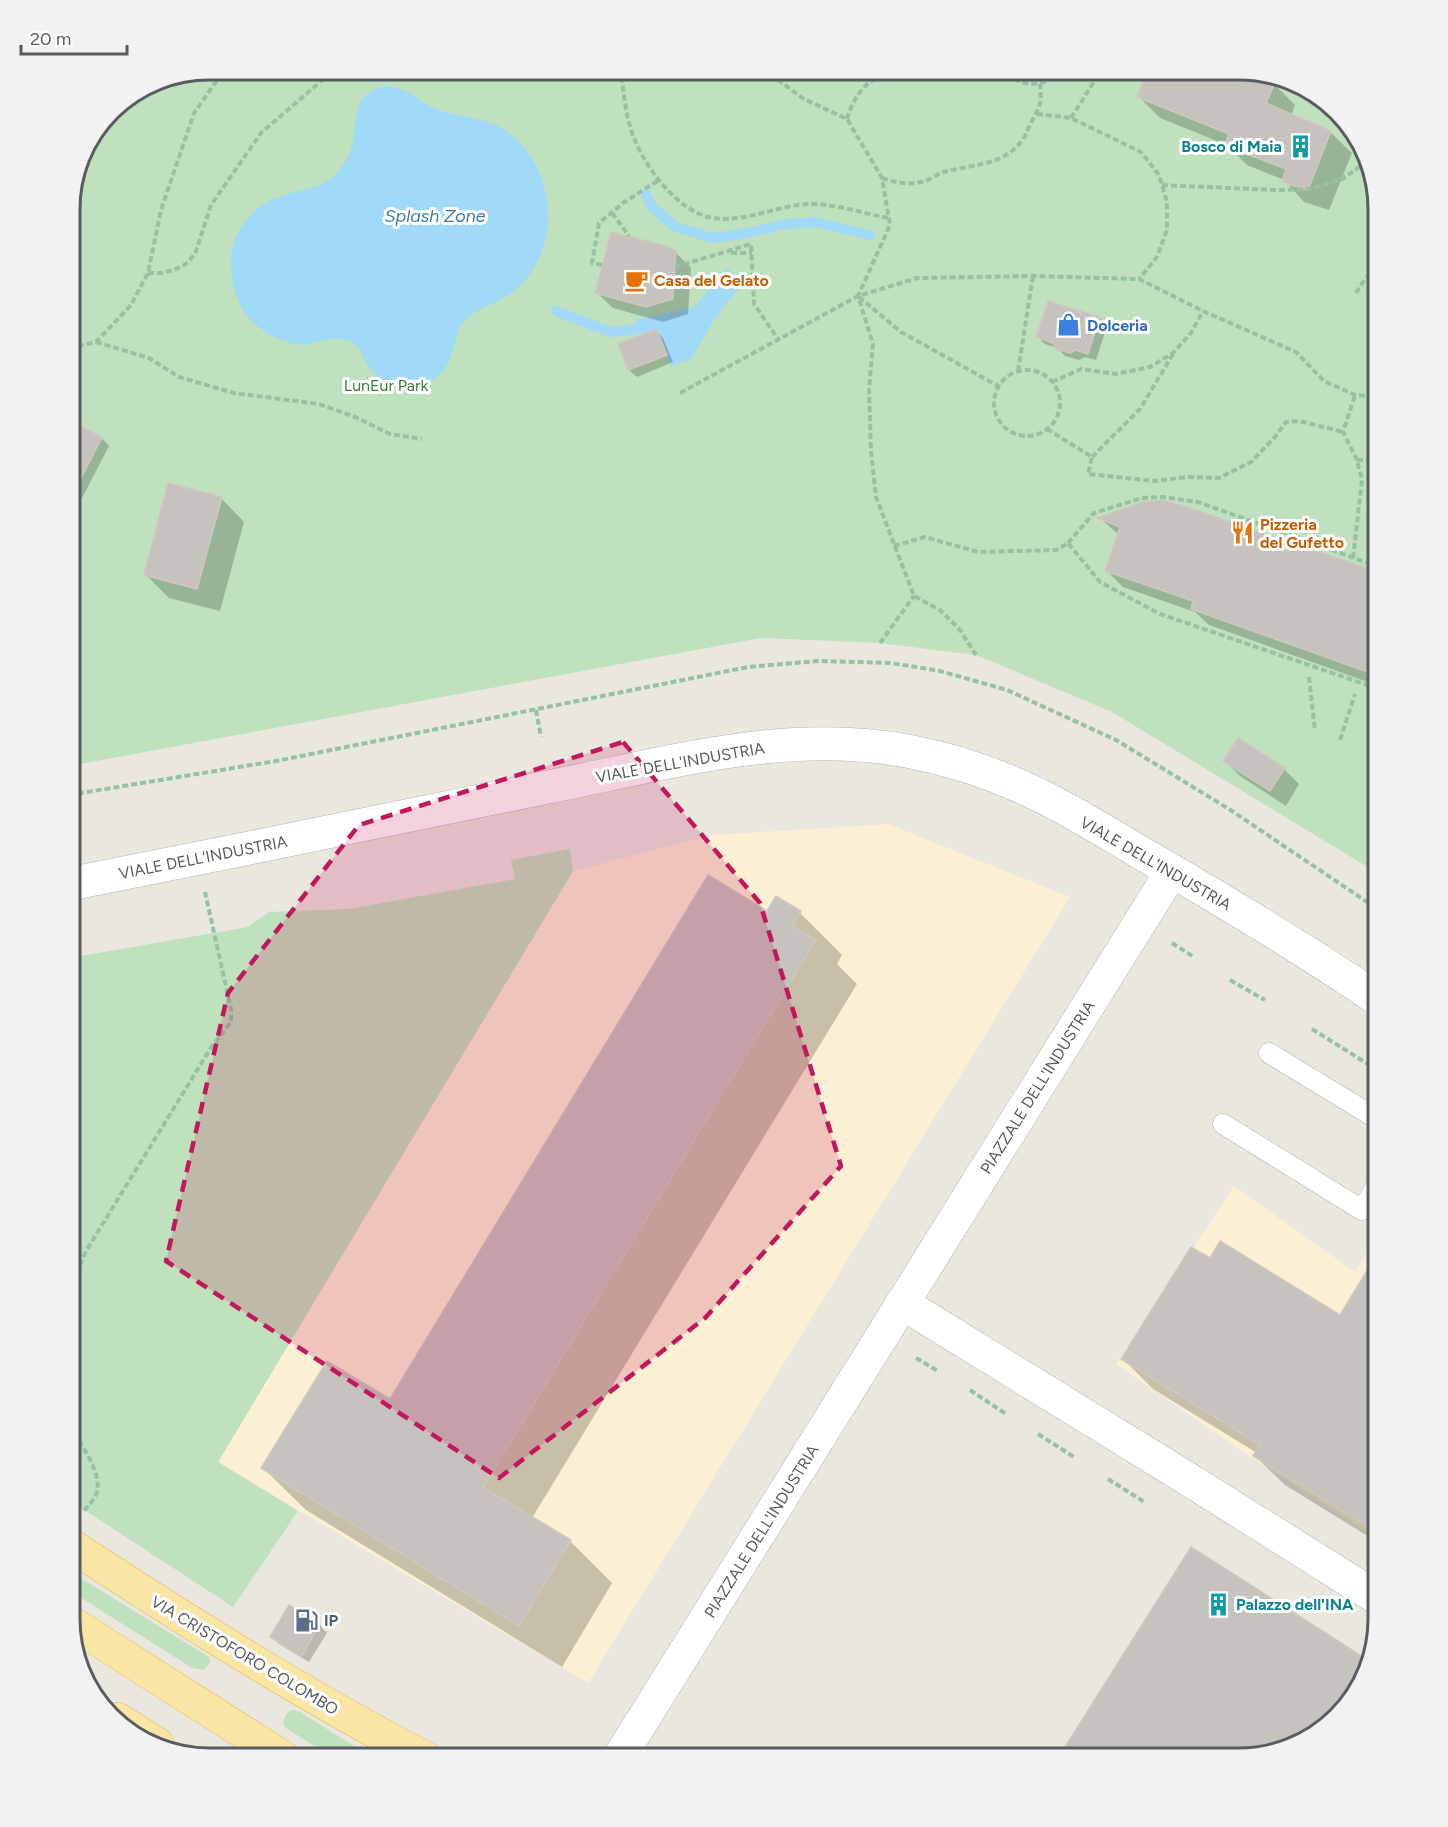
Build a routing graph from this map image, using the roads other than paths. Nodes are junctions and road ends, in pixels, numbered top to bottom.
1 (1172, 871) junction
2 (80, 882) edge
3 (1369, 993) edge
4 (1269, 1053) dead end
5 (1369, 1114) edge
6 (1223, 1124) dead end
7 (1369, 1198) edge
8 (902, 1303) junction
9 (80, 1535) edge
10 (1369, 1593) edge
11 (81, 1629) edge
12 (268, 1748) edge
13 (406, 1748) edge
14 (625, 1748) edge

1 - 2 street, VIALE DELL'INDUSTRIA
1 - 3 street, VIALE DELL'INDUSTRIA
1 - 8 street, PIAZZALE DELL'INDUSTRIA
4 - 5 lane
6 - 7 lane
8 - 10 street
8 - 14 street, PIAZZALE DELL'INDUSTRIA
9 - 13 main road, VIA CRISTOFORO COLOMBO
11 - 12 main road

